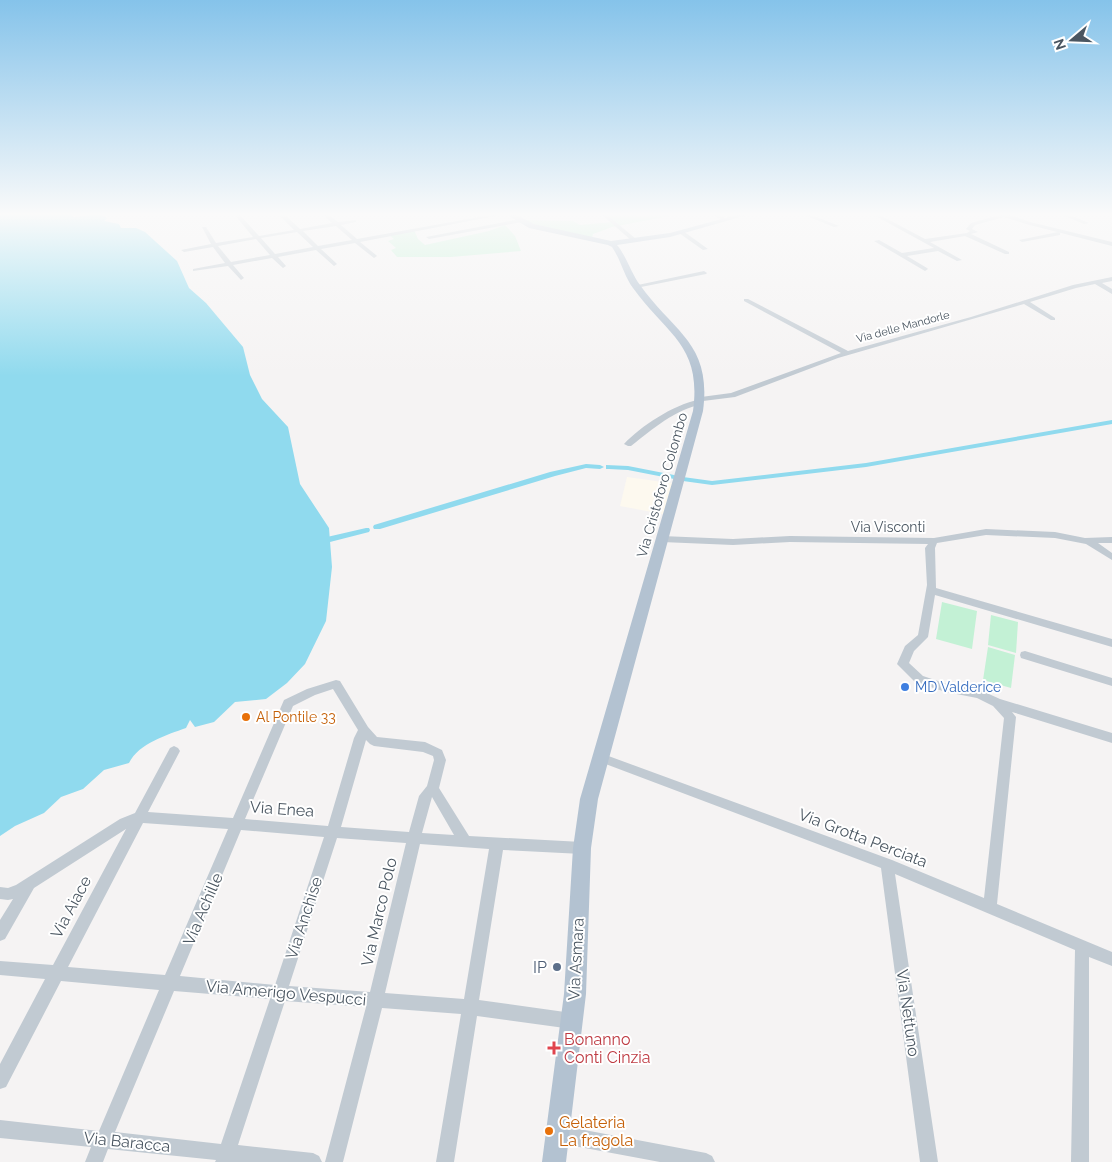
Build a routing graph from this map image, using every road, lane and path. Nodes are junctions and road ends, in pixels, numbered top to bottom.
1 (202, 268) edge
2 (234, 268) edge
3 (625, 268) edge
4 (195, 270) dead end
5 (704, 273) dead end
6 (241, 278) dead end
7 (1112, 279) edge
8 (1095, 281) junction
9 (636, 286) junction
10 (1112, 292) edge
11 (746, 300) dead end
12 (1025, 302) junction
13 (1053, 319) dead end
14 (846, 354) junction
15 (701, 400) junction
16 (628, 444) dead end
17 (662, 539) junction
18 (1112, 540) edge
19 (1088, 541) junction
20 (934, 542) junction
21 (1112, 557) edge
22 (932, 590) junction
23 (1112, 643) edge
24 (1025, 655) dead end
25 (1112, 682) edge
26 (997, 703) junction
27 (364, 730) junction
28 (1112, 738) edge
29 (174, 751) dead end
30 (599, 757) junction
31 (433, 788) junction
32 (139, 817) junction
33 (238, 824) junction
34 (333, 831) junction
35 (414, 838) junction
36 (465, 842) junction
37 (497, 844) junction
38 (582, 848) junction
39 (887, 864) junction
40 (30, 883) junction
41 (0, 893) edge
42 (990, 907) junction
43 (0, 934) edge
44 (1082, 945) junction
45 (1112, 958) edge
46 (0, 968) edge
47 (57, 973) junction
48 (172, 983) junction
49 (280, 993) junction
50 (376, 1000) junction
51 (471, 1007) junction
52 (572, 1021) junction
53 (0, 1081) edge
54 (0, 1128) edge
55 (558, 1134) junction
56 (104, 1140) junction
57 (226, 1157) edge
58 (94, 1162) edge
59 (313, 1162) edge
60 (334, 1162) edge
61 (444, 1162) edge
62 (554, 1162) edge
63 (706, 1162) edge
64 (929, 1162) edge
65 (1080, 1162) edge

1 - 4 street
2 - 6 street
3 - 9 main road, Via Cristoforo Colombo
5 - 9 street
7 - 8 street, Via delle Mandorle
8 - 10 street
8 - 12 street, Via delle Mandorle
9 - 15 main road, Via Cristoforo Colombo
11 - 14 street
12 - 13 street
12 - 14 street, Via delle Mandorle
14 - 15 street, Via delle Mandorle
15 - 16 street, Via delle Mandorle
15 - 17 main road, Via Cristoforo Colombo
17 - 20 street, Via Visconti
17 - 30 main road, Via Cristoforo Colombo
18 - 19 street, Via Visconti
19 - 20 street, Via Visconti
19 - 21 street
20 - 22 street
22 - 23 street
22 - 26 street
24 - 25 street
26 - 28 street
26 - 42 street
27 - 31 street, Via Marco Polo
27 - 33 street, Via Achille
27 - 34 street, Via Anchise
29 - 32 street, Via Aiace
30 - 38 main road, Via Asmara
30 - 39 street, Via Grotta Perciata
31 - 35 street, Via Marco Polo
31 - 36 street
32 - 33 street, Via Enea
32 - 40 street
32 - 47 street, Via Aiace
33 - 34 street, Via Enea
33 - 48 street, Via Achille
34 - 35 street, Via Enea
34 - 49 street, Via Anchise
35 - 36 street, Via Enea
35 - 50 street, Via Marco Polo
36 - 37 street, Via Enea
37 - 38 street, Via Enea
37 - 51 street
38 - 52 main road, Via Asmara
39 - 42 street, Via Grotta Perciata
39 - 64 street, Via Nettuno
40 - 41 street
40 - 43 street
42 - 44 street, Via Grotta Perciata
44 - 45 street, Via Grotta Perciata
44 - 65 street
46 - 47 street, Via Amerigo Vespucci
47 - 48 street, Via Amerigo Vespucci
47 - 53 street, Via Aiace
48 - 49 street, Via Amerigo Vespucci
48 - 56 street, Via Achille
49 - 50 street, Via Amerigo Vespucci
49 - 57 street, Via Anchise
50 - 51 street, Via Amerigo Vespucci
50 - 60 street, Via Marco Polo
51 - 52 street, Via Amerigo Vespucci
51 - 61 street
52 - 55 main road, Via Asmara
54 - 56 street, Via Baracca
55 - 62 main road, Via Asmara
55 - 63 street
56 - 57 street, Via Baracca
56 - 58 street, Via Achille
57 - 59 street, Via Baracca

